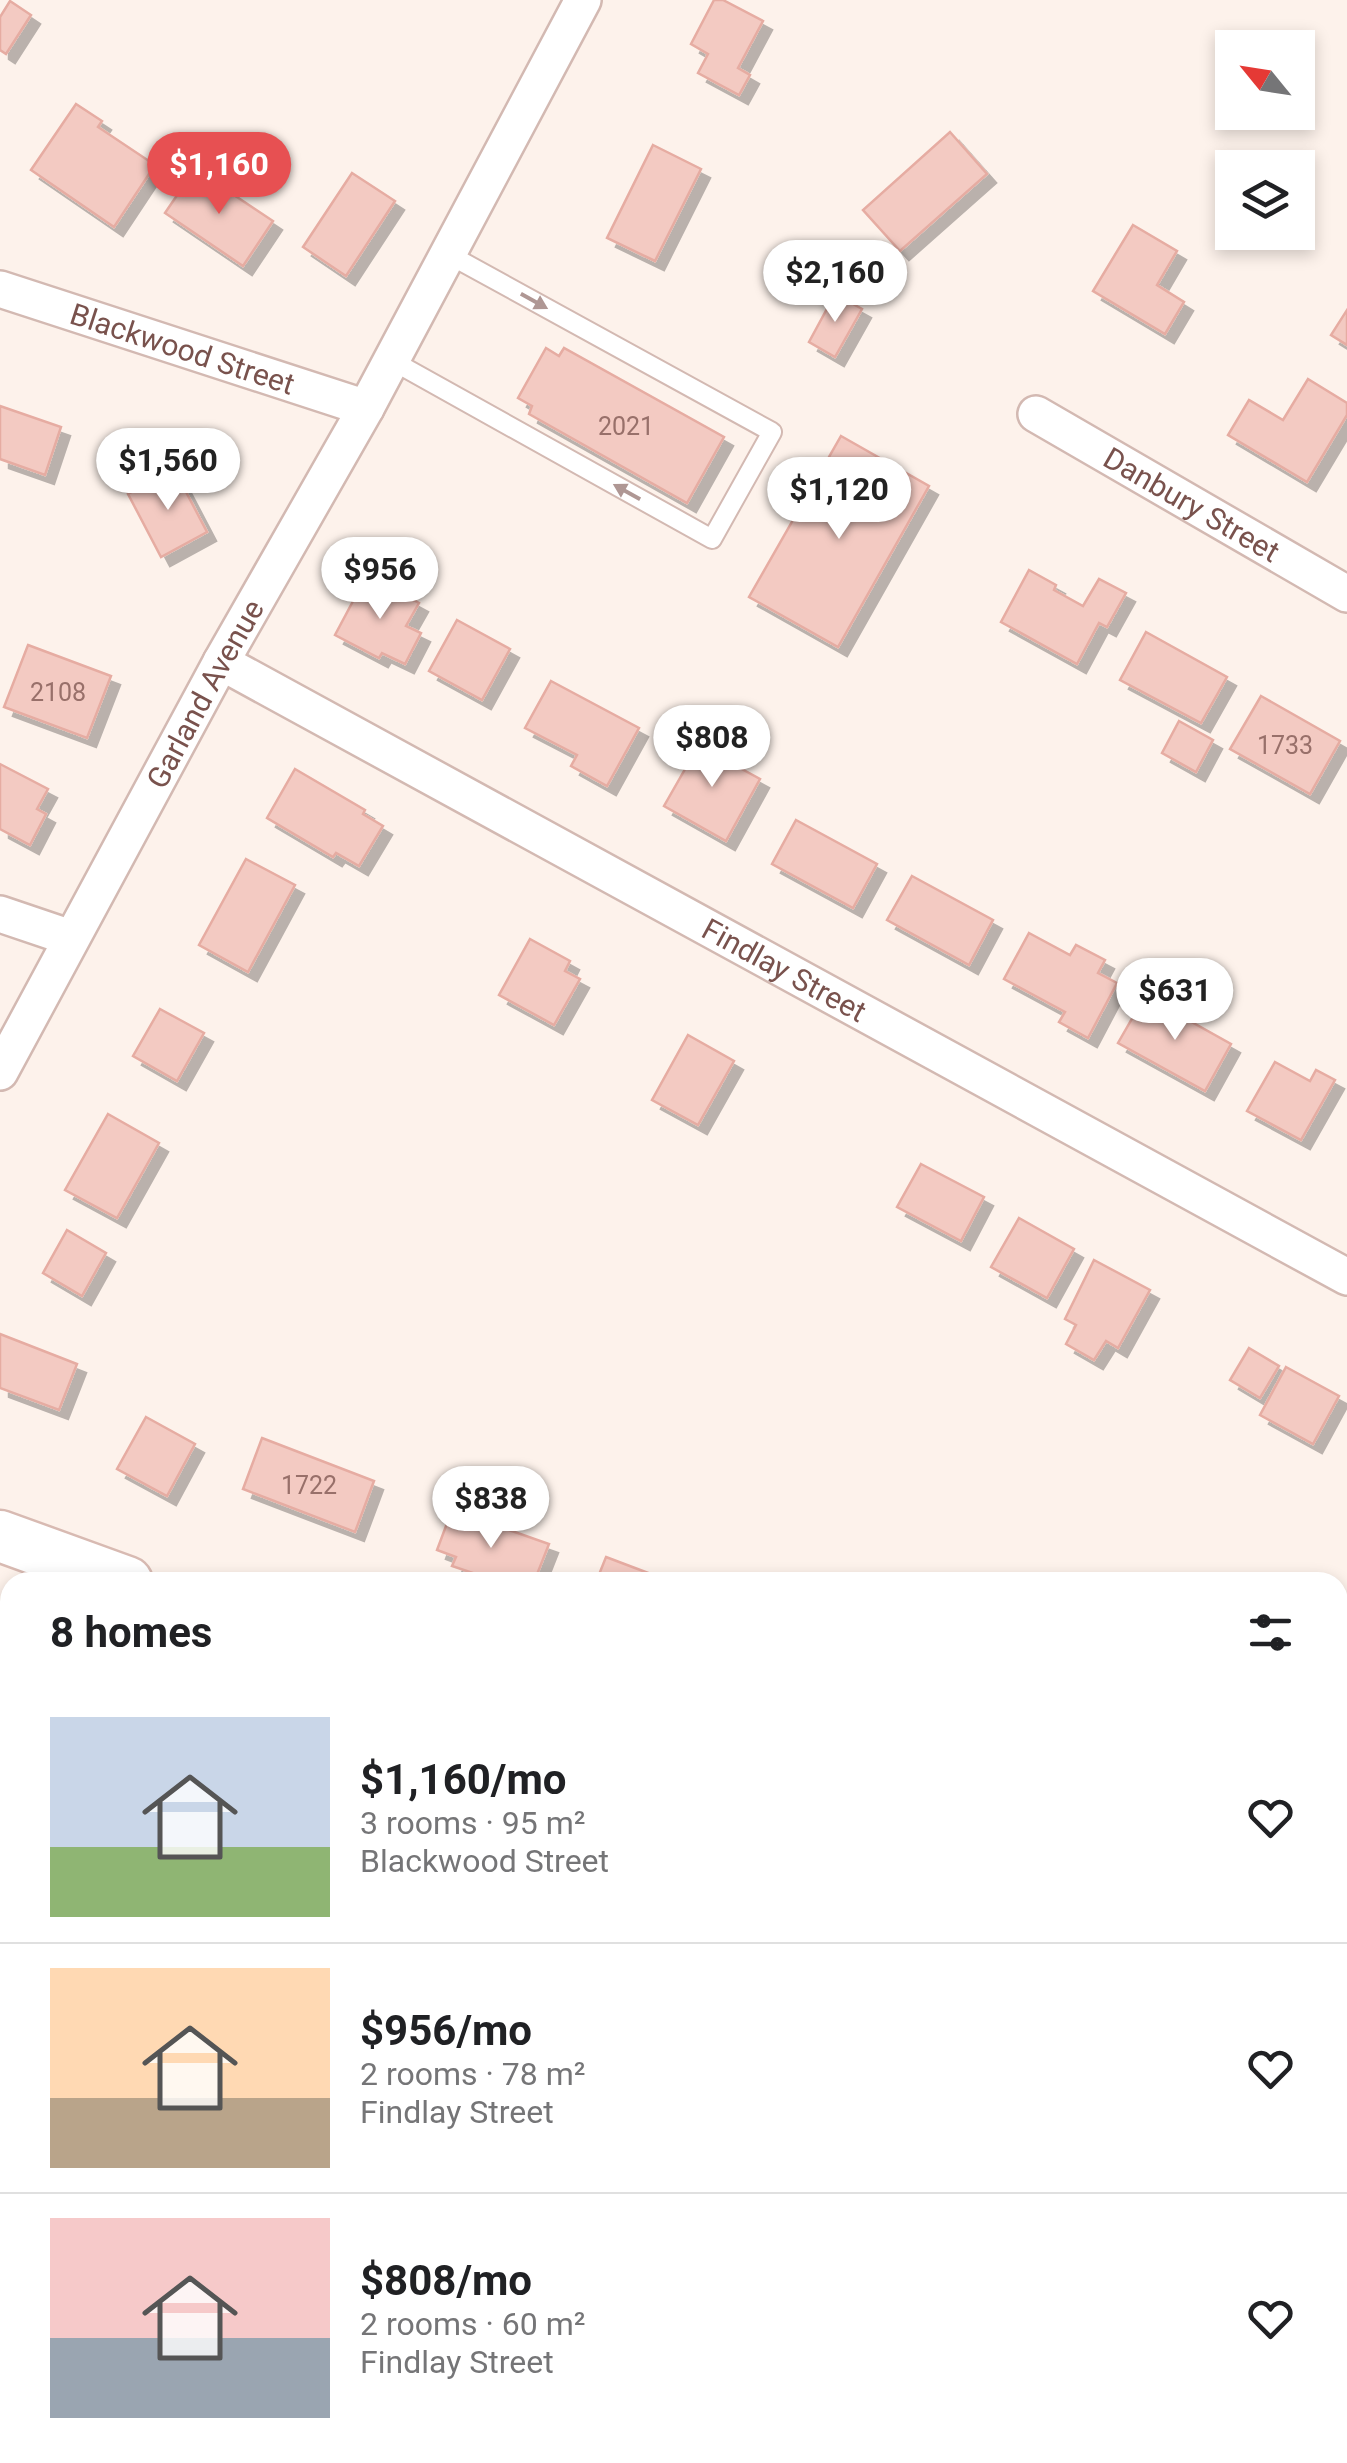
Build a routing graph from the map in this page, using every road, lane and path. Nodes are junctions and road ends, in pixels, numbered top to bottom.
1 (583, 0) edge
2 (448, 254) junction
3 (0, 288) edge
4 (391, 360) junction
5 (366, 408) junction
6 (1036, 414) dead end
7 (1347, 594) edge
8 (221, 662) junction
9 (0, 914) edge
10 (71, 938) junction
11 (0, 1072) edge
12 (1347, 1277) edge
13 (0, 1536) edge
14 (99, 1572) edge

1 - 2 street, Garland Avenue
2 - 4 street, Garland Avenue
2 -> 4 lane
3 - 5 street, Blackwood Street
4 - 5 street, Garland Avenue
5 - 8 street, Garland Avenue
6 - 7 street, Danbury Street
8 - 10 street, Garland Avenue
8 - 12 street, Findlay Street
9 - 10 street
10 - 11 street, Garland Avenue
13 - 14 main road

